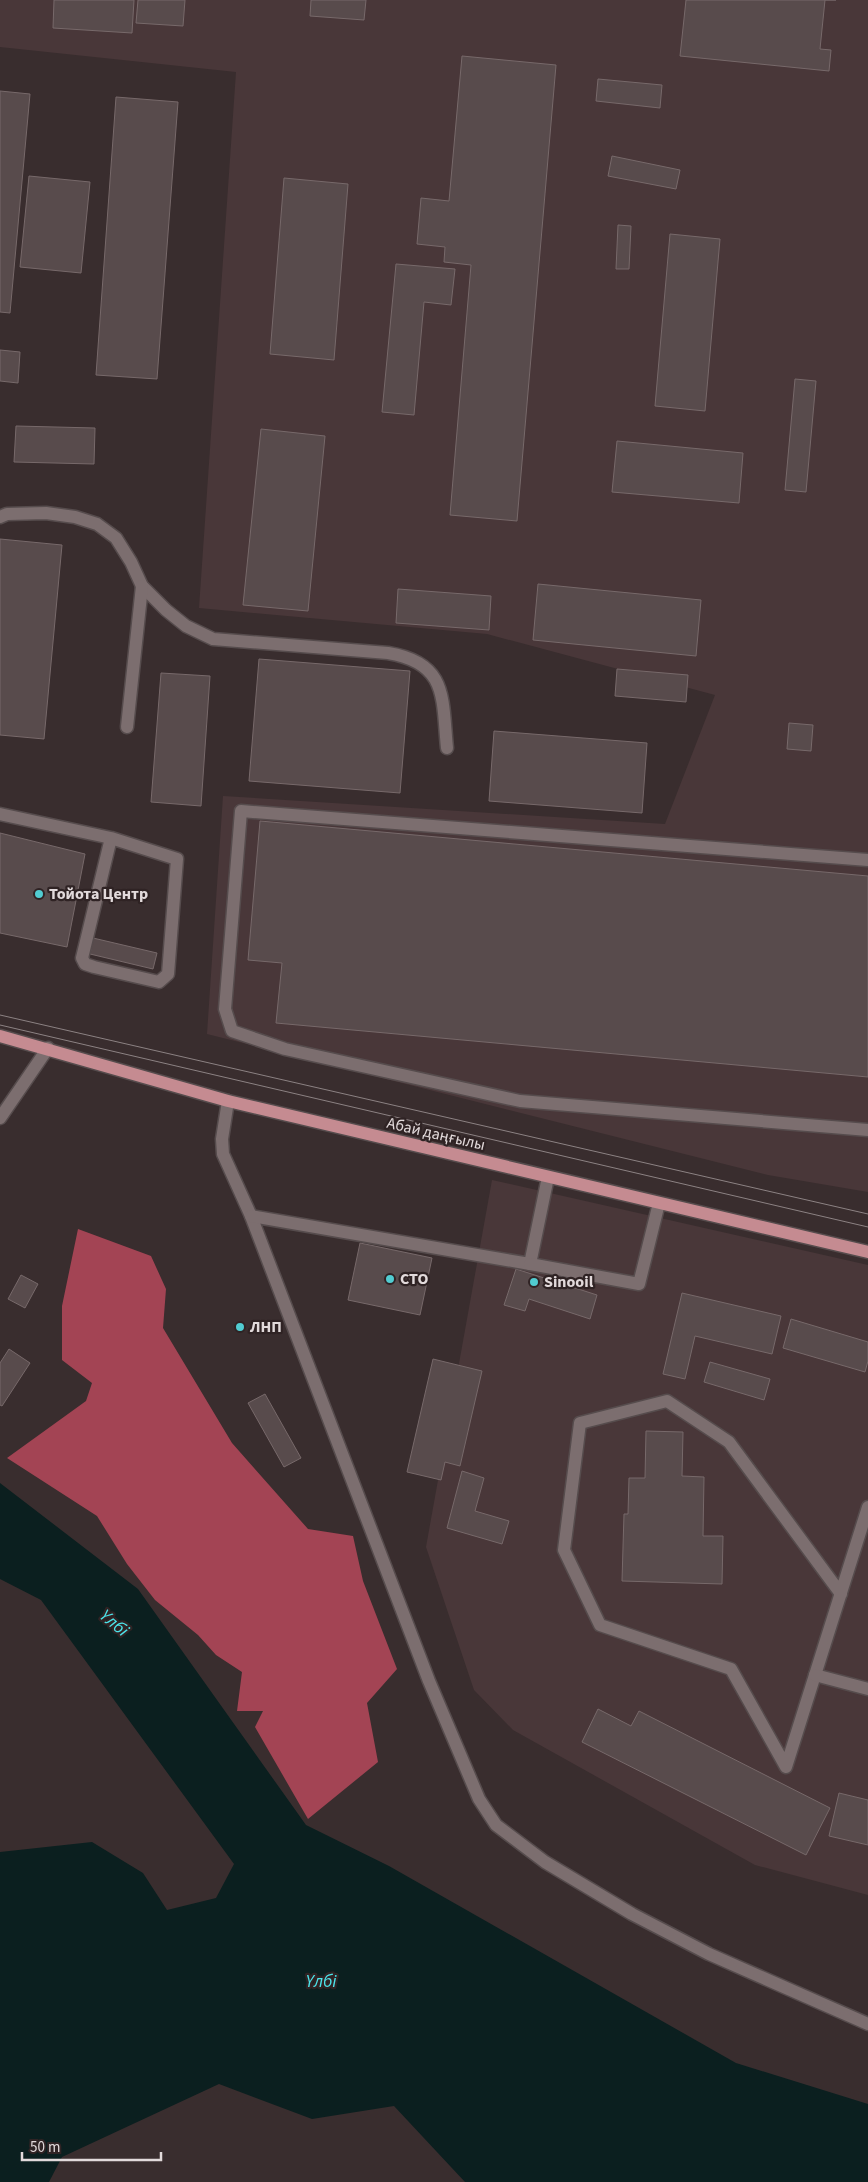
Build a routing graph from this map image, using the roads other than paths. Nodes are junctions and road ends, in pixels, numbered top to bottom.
1 (0, 517) edge
2 (142, 586) junction
3 (127, 727) dead end
4 (447, 748) dead end
5 (0, 814) edge
6 (112, 838) junction
7 (868, 860) edge
8 (0, 1036) edge
9 (48, 1048) junction
10 (228, 1101) junction
11 (0, 1118) edge
12 (868, 1130) edge
13 (548, 1177) junction
14 (659, 1203) junction
15 (251, 1216) junction
16 (868, 1252) edge
17 (530, 1264) junction
18 (868, 1507) edge
19 (841, 1594) junction
20 (815, 1675) junction
21 (868, 1688) edge
22 (868, 2024) edge

1 - 2 street
2 - 3 street
2 - 4 street
5 - 6 street
6 - 6 street
7 - 12 street
8 - 9 main road, Абай даңғылы
9 - 10 main road, Абай даңғылы
9 - 11 street
10 - 13 main road, Абай даңғылы
10 - 15 street
13 - 14 main road, Абай даңғылы
13 - 17 street
14 - 16 main road, Абай даңғылы
14 - 17 street
15 - 17 street
15 - 22 street
18 - 19 street
19 - 20 street
19 - 20 street
20 - 21 street

